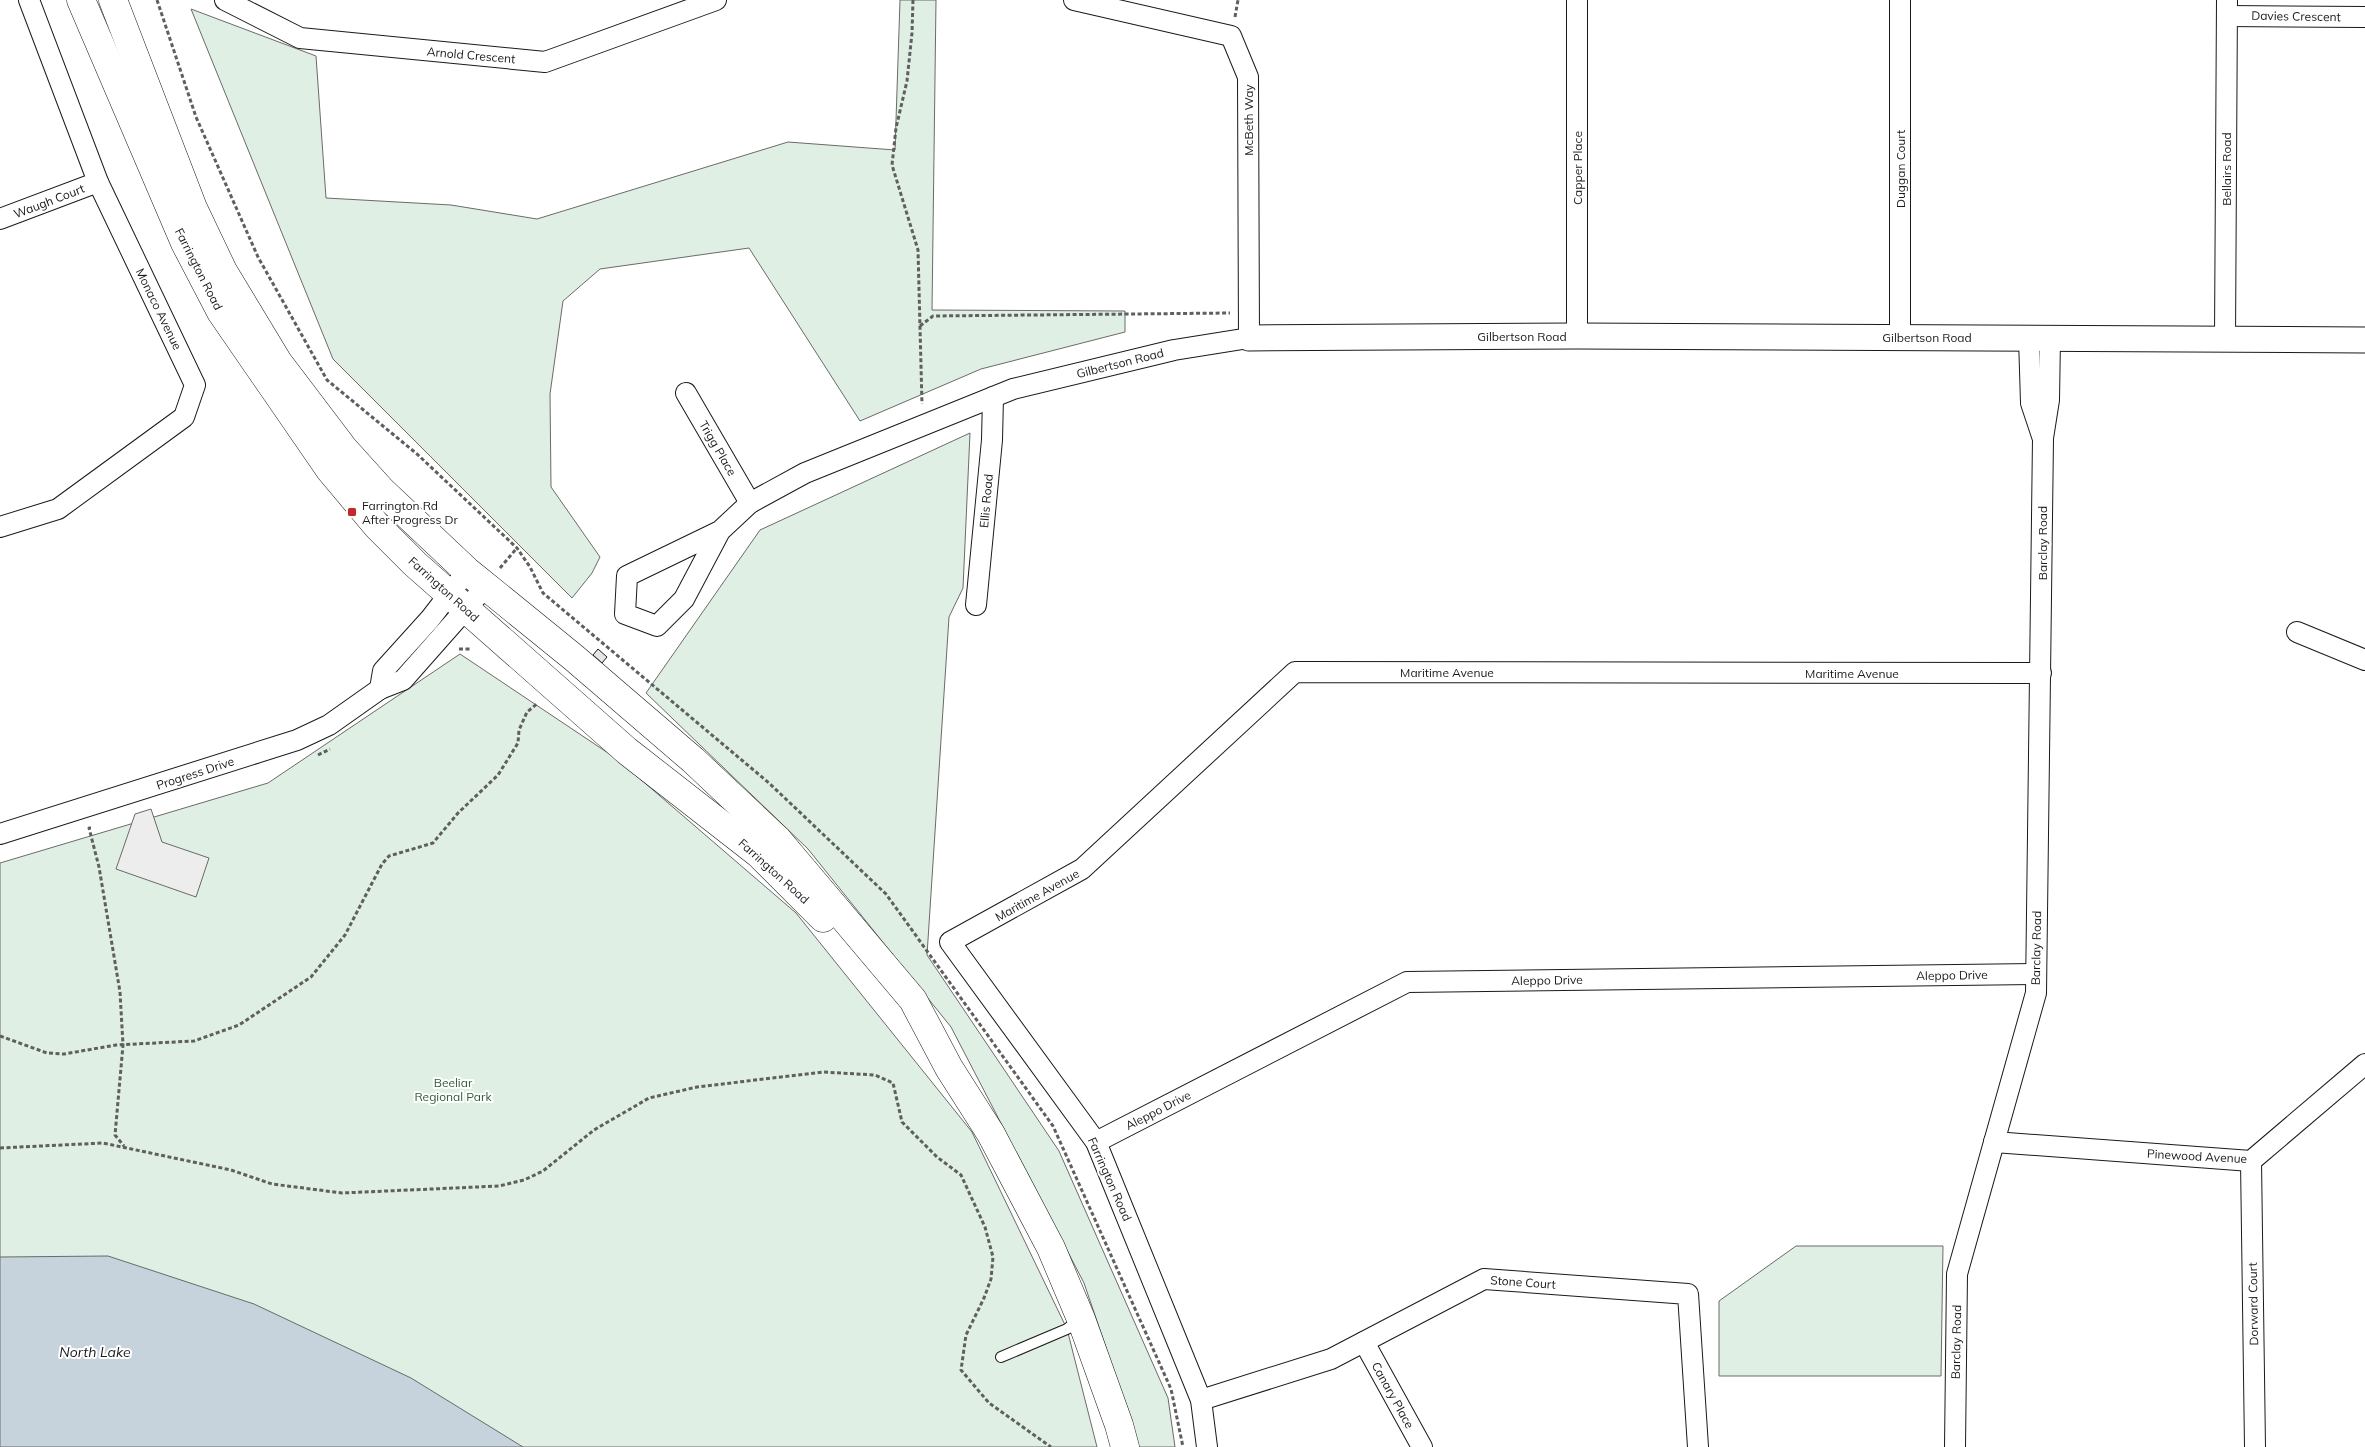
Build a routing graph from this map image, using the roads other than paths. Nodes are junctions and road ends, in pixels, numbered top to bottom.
1 (29, 0) edge
2 (81, 0) edge
3 (113, 0) edge
4 (226, 0) edge
5 (716, 0) edge
6 (1074, 0) edge
7 (1577, 0) edge
8 (1900, 0) edge
9 (2227, 8) edge
10 (2365, 17) edge
11 (98, 182) junction
12 (0, 219) edge
13 (1577, 336) junction
14 (1900, 337) junction
15 (1249, 338) junction
16 (2039, 338) junction
17 (2225, 338) junction
18 (2365, 340) edge
19 (686, 393) dead end
20 (992, 397) junction
21 (750, 503) junction
22 (0, 527) edge
23 (720, 531) junction
24 (476, 579) junction
25 (458, 602) junction
26 (976, 605) dead end
27 (2297, 632) dead end
28 (2365, 660) edge
29 (2041, 673) junction
30 (0, 834) edge
31 (950, 942) joint
32 (2036, 974) junction
33 (2365, 1064) edge
34 (950, 1068) junction
35 (1096, 1142) junction
36 (1994, 1142) junction
37 (2251, 1161) junction
38 (1081, 1319) junction
39 (1364, 1342) junction
40 (1001, 1357) dead end
41 (1200, 1400) junction
42 (1125, 1447) edge
43 (1207, 1447) edge
44 (1422, 1447) edge
45 (1698, 1447) edge
46 (1954, 1447) edge
47 (2255, 1447) edge

1 - 11 street, Monaco Avenue
2 - 25 main road, Farrington Road
3 - 24 main road, Farrington Road
4 - 5 street, Arnold Crescent
6 - 15 street, McBeth Way
7 - 13 street, Capper Place
8 - 14 street, Duggan Court
9 - 10 street, Davies Crescent
9 - 17 street, Bellairs Road
11 - 12 street, Waugh Court
11 - 22 street, Monaco Avenue
13 - 14 street, Gilbertson Road
13 - 15 street, Gilbertson Road
14 - 16 street, Gilbertson Road
15 - 20 street, Gilbertson Road
16 - 17 street, Gilbertson Road
16 - 29 street, Barclay Road
17 - 18 street, Gilbertson Road
19 - 21 street, Trigg Place
20 - 21 street, Gilbertson Road
20 - 26 street, Ellis Road
21 - 23 street, Gilbertson Road
23 - 23 street, Gilbertson Road
24 - 25 street, Progress Drive
24 - 34 main road, Farrington Road
25 - 30 street, Progress Drive
25 - 34 main road, Farrington Road
27 - 28 street
29 - 31 street, Maritime Avenue
29 - 32 street, Barclay Road
31 - 35 street, Farrington Road
32 - 35 street, Aleppo Drive
32 - 36 street, Barclay Road
33 - 37 street, Pinewood Avenue
34 - 38 main road, Farrington Road
35 - 41 street, Farrington Road
36 - 37 street, Pinewood Avenue
36 - 46 street, Barclay Road
37 - 47 street, Dorward Court
38 - 40 lane
38 - 42 main road, Farrington Road
39 - 41 street, Stone Court
39 - 44 street, Canary Place
39 - 45 street, Stone Court
41 - 43 street, Farrington Road

